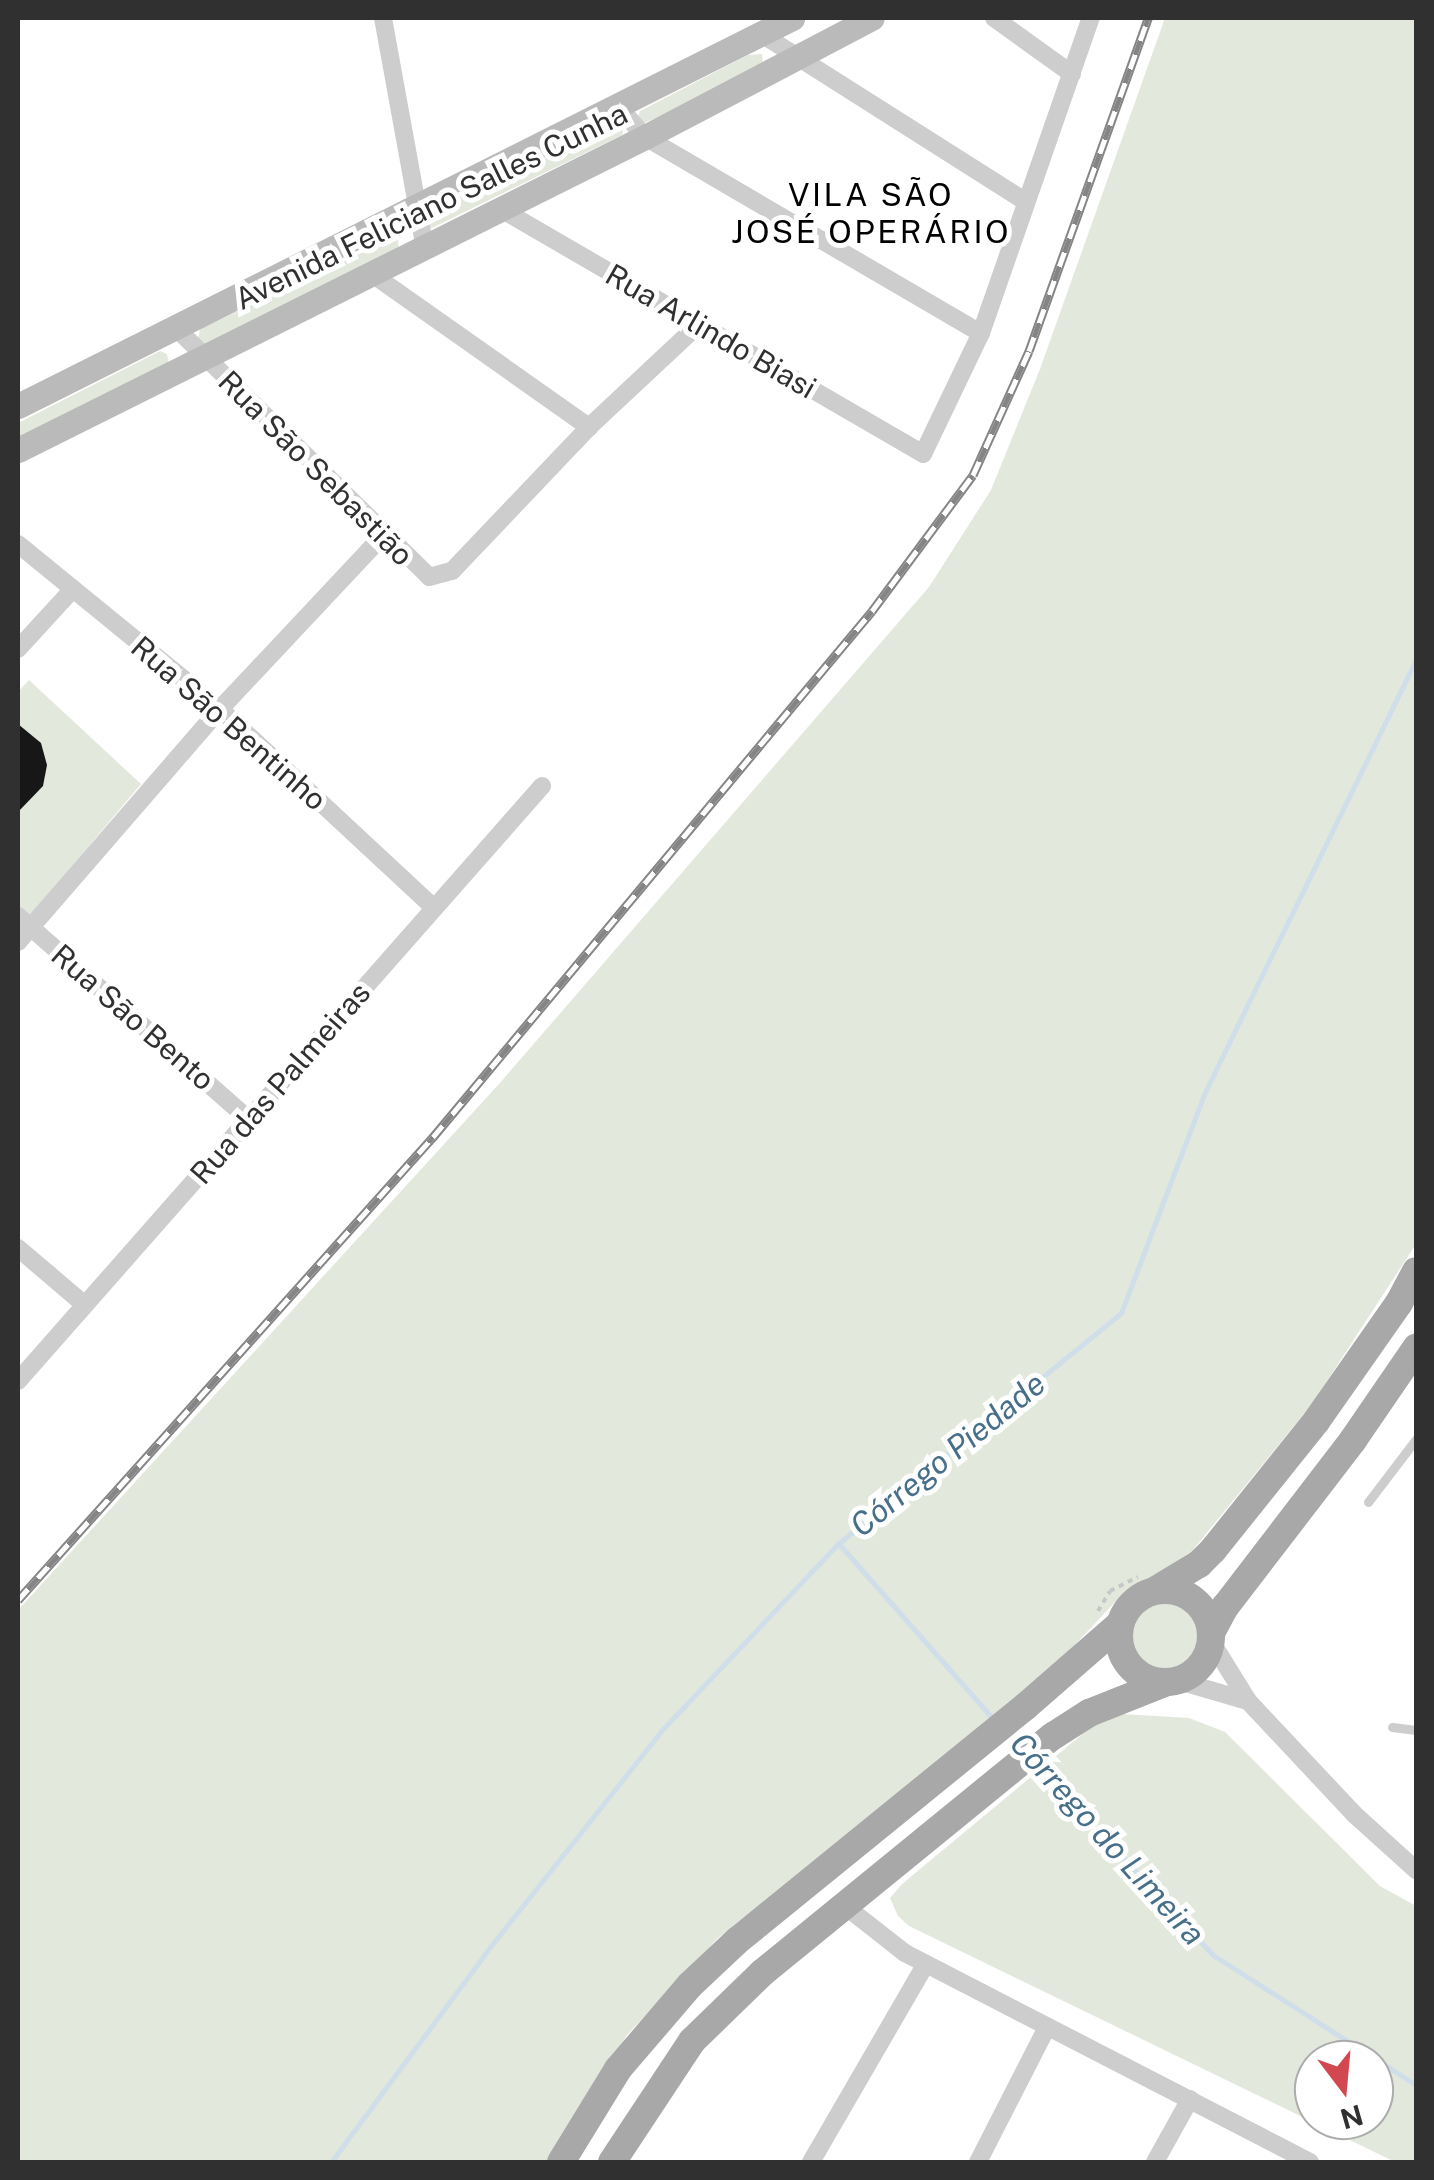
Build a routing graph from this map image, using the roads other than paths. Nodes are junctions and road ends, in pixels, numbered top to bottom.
1 (383, 18) edge
2 (792, 18) edge
3 (872, 18) edge
4 (994, 18) edge
5 (1091, 18) edge
6 (760, 34) junction
7 (792, 58) junction
8 (1072, 74) junction
9 (618, 106) junction
10 (645, 137) junction
11 (417, 202) junction
12 (1026, 202) junction
13 (499, 208) junction
14 (424, 248) junction
15 (372, 274) junction
16 (699, 324) junction
17 (174, 326) junction
18 (981, 334) junction
19 (202, 355) junction
20 (18, 406) edge
21 (589, 427) junction
22 (18, 450) edge
23 (386, 532) junction
24 (18, 544) edge
25 (73, 589) junction
26 (18, 649) edge
27 (220, 709) junction
28 (542, 786) dead end
29 (434, 908) junction
30 (22, 928) edge
31 (248, 1119) junction
32 (18, 1248) edge
33 (1416, 1270) edge
34 (84, 1305) junction
35 (1416, 1348) edge
36 (18, 1381) edge
37 (1416, 1439) edge
38 (1368, 1502) dead end
39 (1156, 1590) junction
40 (1120, 1624) junction
41 (1211, 1637) junction
42 (1172, 1681) junction
43 (1248, 1701) junction
44 (1392, 1727) dead end
45 (1416, 1730) edge
46 (1416, 1870) edge
47 (845, 1906) junction
48 (926, 1964) junction
49 (1047, 2027) junction
50 (1190, 2099) junction
51 (560, 2162) edge
52 (612, 2162) edge
53 (812, 2162) edge
54 (978, 2162) edge
55 (1155, 2162) edge
56 (1310, 2162) edge

1 - 11 street
2 - 6 main road, Avenida Feliciano Salles Cunha
3 - 7 main road, Avenida Feliciano Salles Cunha
4 - 8 street
5 - 8 street
6 - 7 street
6 - 9 main road, Avenida Feliciano Salles Cunha
7 - 10 main road, Avenida Feliciano Salles Cunha
7 - 12 street
8 - 12 street
9 - 10 street
9 - 11 main road, Avenida Feliciano Salles Cunha
10 - 13 main road, Avenida Feliciano Salles Cunha
10 - 18 street
11 - 14 street
11 - 17 main road, Avenida Feliciano Salles Cunha
12 - 18 street
13 - 14 main road, Avenida Feliciano Salles Cunha
13 - 16 street, Rua Arlindo Biasi
14 - 15 main road, Avenida Feliciano Salles Cunha
15 - 19 main road, Avenida Feliciano Salles Cunha
15 - 21 street
16 - 18 street, Rua Arlindo Biasi
16 - 21 street, Rua São Sebastião
17 - 19 street, Rua São Sebastião
17 - 20 main road, Avenida Feliciano Salles Cunha
19 - 22 main road, Avenida Feliciano Salles Cunha
19 - 23 street, Rua São Sebastião
21 - 23 street, Rua São Sebastião
23 - 27 street
24 - 25 street, Rua São Bentinho
25 - 26 street
25 - 27 street, Rua São Bentinho
27 - 29 street, Rua São Bentinho
27 - 30 street
28 - 29 street, Rua das Palmeiras
29 - 31 street, Rua das Palmeiras
30 - 31 street, Rua São Bento
31 - 34 street, Rua das Palmeiras
32 - 34 street
33 - 39 main road
34 - 36 street, Rua das Palmeiras
35 - 41 main road
37 - 38 lane
39 - 40 main road
39 - 41 main road
40 - 42 main road
40 - 51 main road
41 - 42 main road
41 - 43 street
42 - 43 street
42 - 47 main road
43 - 46 street
44 - 45 lane
47 - 48 street
47 - 52 main road
48 - 49 street
48 - 53 street
49 - 50 street
49 - 54 street
50 - 55 street
50 - 56 street

